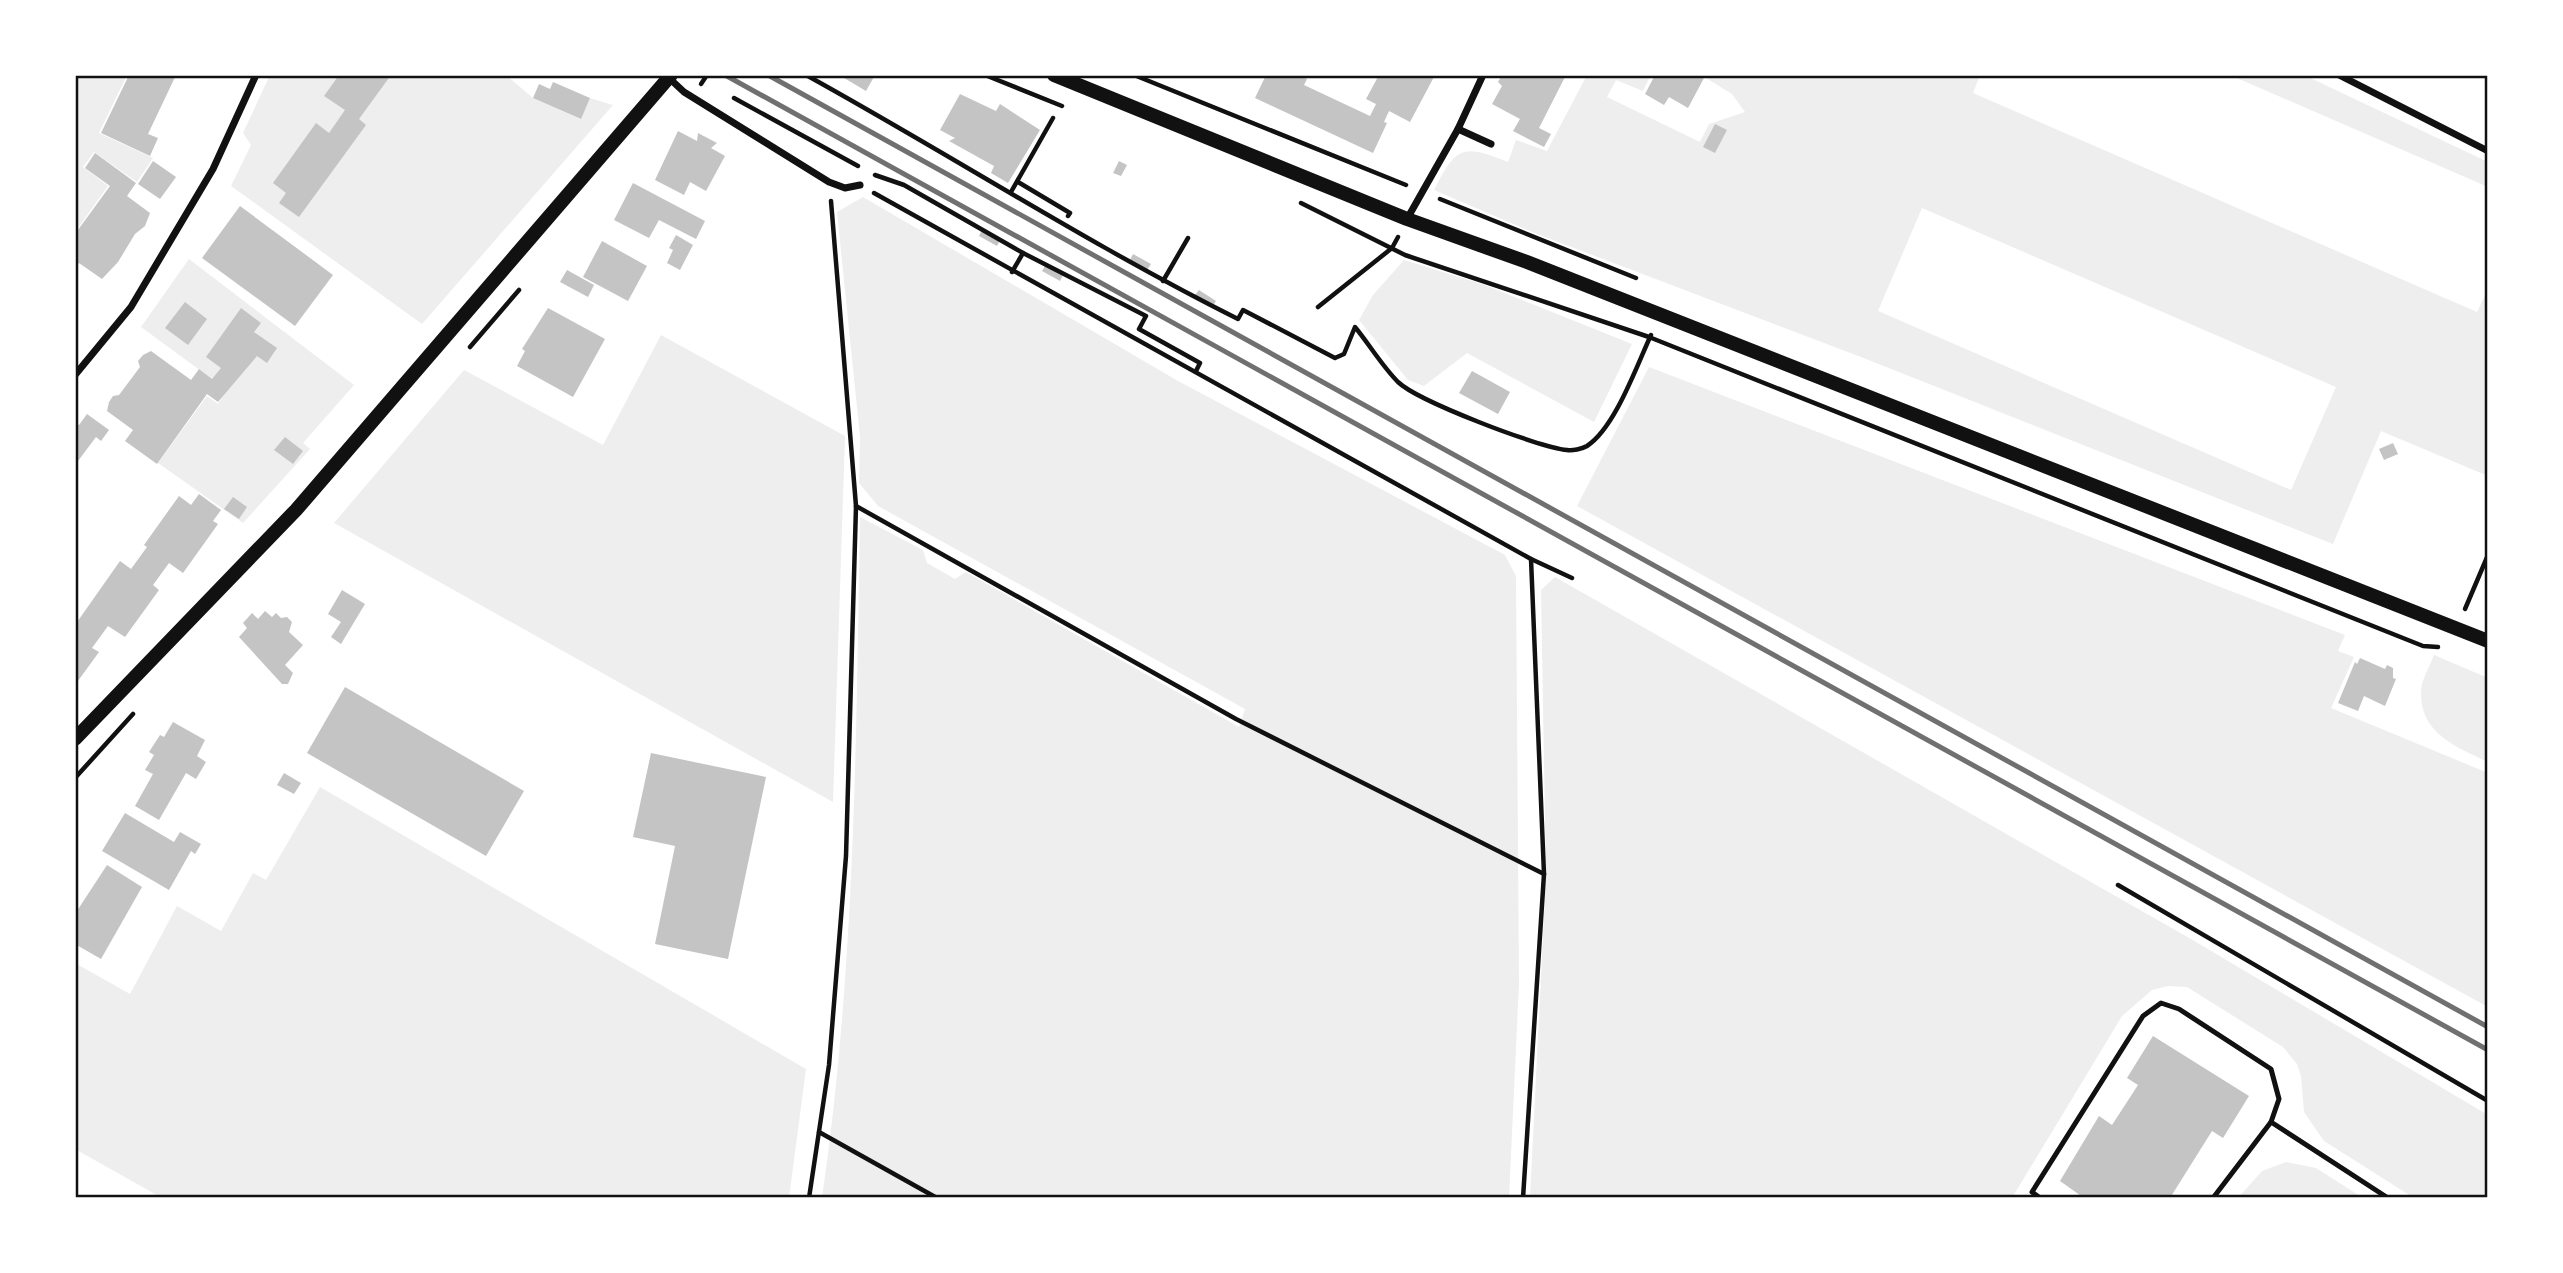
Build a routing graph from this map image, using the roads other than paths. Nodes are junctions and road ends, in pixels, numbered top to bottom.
1 (256, 75) edge
2 (1054, 75) edge
3 (1483, 75) edge
4 (2339, 75) edge
5 (669, 76) edge
6 (1458, 129) junction
7 (1491, 144) dead end
8 (2488, 151) edge
9 (860, 185) road end
10 (1407, 219) junction
11 (75, 375) edge
12 (2488, 641) edge
13 (75, 740) edge
14 (2271, 1122) junction
15 (2040, 1198) edge
16 (2213, 1198) edge
17 (2388, 1198) edge

1 - 11 street
2 - 10 main road
3 - 6 street
4 - 8 street
5 - 9 street
5 - 13 main road
6 - 7 street
6 - 10 street
10 - 12 main road
14 - 15 lane
14 - 16 lane
14 - 17 lane

